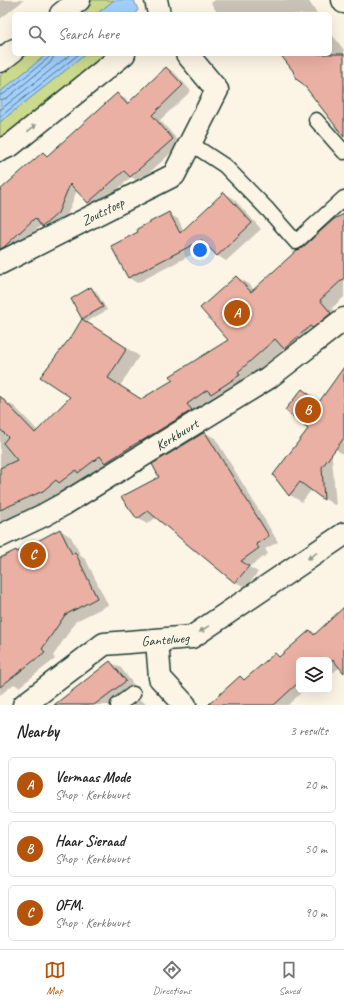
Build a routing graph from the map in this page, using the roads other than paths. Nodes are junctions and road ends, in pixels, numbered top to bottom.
1 (79, 0) edge
2 (156, 0) edge
3 (64, 12) edge
4 (159, 12) edge
5 (12, 52) edge
6 (122, 56) edge
7 (189, 56) edge
8 (0, 61) edge
9 (316, 120) dead end
10 (190, 142) junction
11 (0, 150) edge
12 (344, 152) edge
13 (344, 198) edge
14 (0, 263) edge
15 (344, 319) edge
16 (344, 534) edge
17 (0, 536) edge
18 (157, 641) junction
19 (133, 694) dead end
20 (24, 705) edge
21 (118, 705) edge
22 (184, 705) edge

1 - 3 street
2 - 4 street
5 - 8 street
11 -> 6 street
7 - 10 street, Zoutstoep
9 - 12 lane
10 - 13 lane
10 - 14 street, Zoutstoep
15 - 17 street, Kerkbuurt
16 -> 18 street, Gantelweg
18 - 20 street, Gantelweg
18 - 22 street
19 - 21 lane

